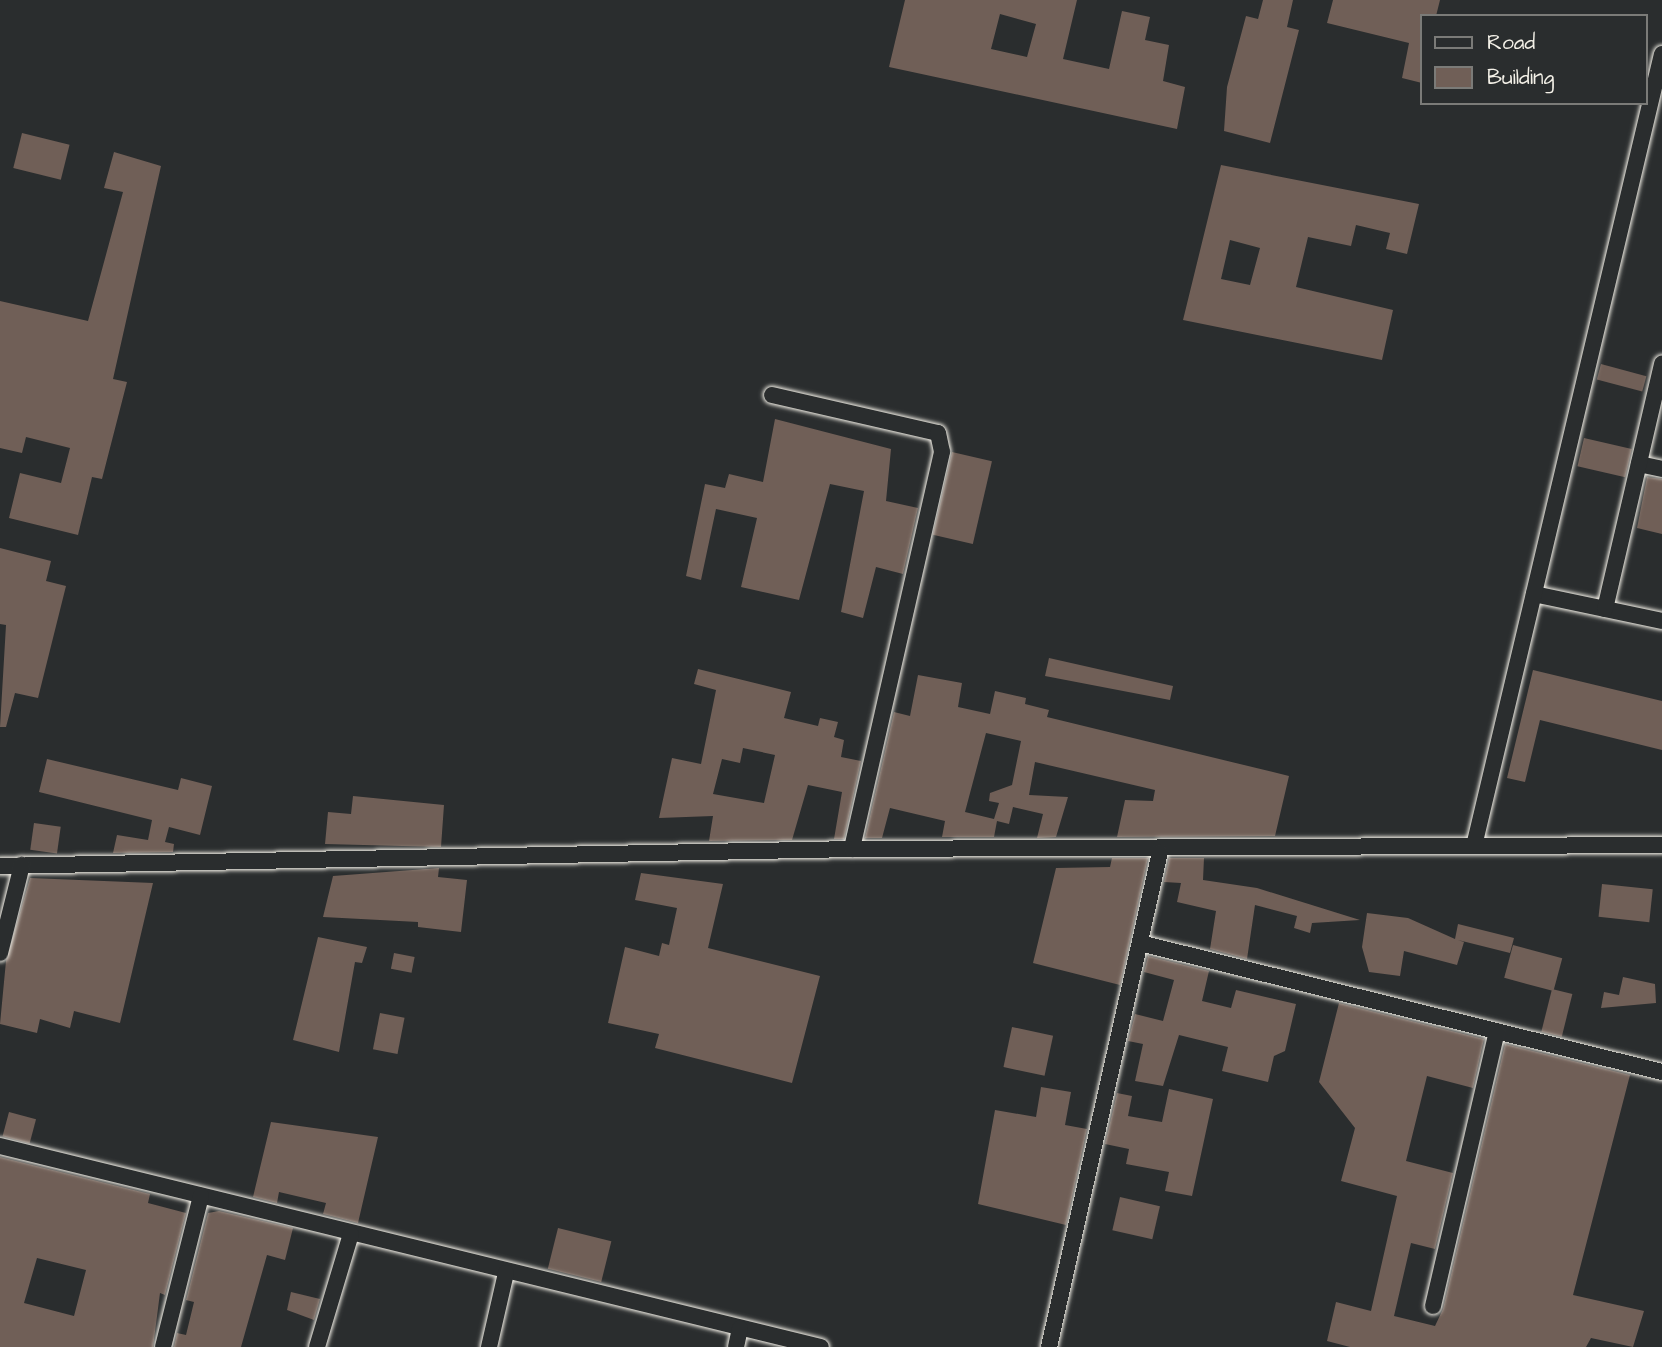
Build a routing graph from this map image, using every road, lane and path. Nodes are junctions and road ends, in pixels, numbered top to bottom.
1 (1662, 54) edge
2 (1662, 364) edge
3 (772, 395) dead end
4 (1639, 464) junction
5 (1662, 469) edge
6 (1534, 594) junction
7 (1605, 609) junction
8 (1662, 621) edge
9 (1662, 845) edge
10 (1474, 846) junction
11 (852, 849) junction
12 (1160, 852) junction
13 (22, 865) junction
14 (0, 866) edge
15 (1140, 943) junction
16 (0, 953) edge
17 (1497, 1031) junction
18 (1662, 1072) edge
19 (0, 1146) edge
20 (201, 1196) junction
21 (351, 1234) junction
22 (506, 1273) junction
23 (1433, 1306) dead end
24 (740, 1328) junction
25 (163, 1347) edge
26 (317, 1347) edge
27 (489, 1347) edge
28 (736, 1347) edge
29 (821, 1347) edge
30 (1049, 1347) edge

1 - 6 street
2 - 4 street
3 - 11 street
4 - 5 street
4 - 7 street
6 - 7 street
6 - 10 street
7 - 8 street
9 - 10 street
10 - 12 street
11 - 12 street
11 - 13 street
12 - 15 street
13 - 14 street
13 - 16 street
15 - 17 street
15 - 30 street
17 - 18 street
17 - 23 street
19 - 20 street
20 - 21 street
20 - 25 street
21 - 22 street
21 - 26 street
22 - 24 street
22 - 27 street
24 - 28 street
24 - 29 street

